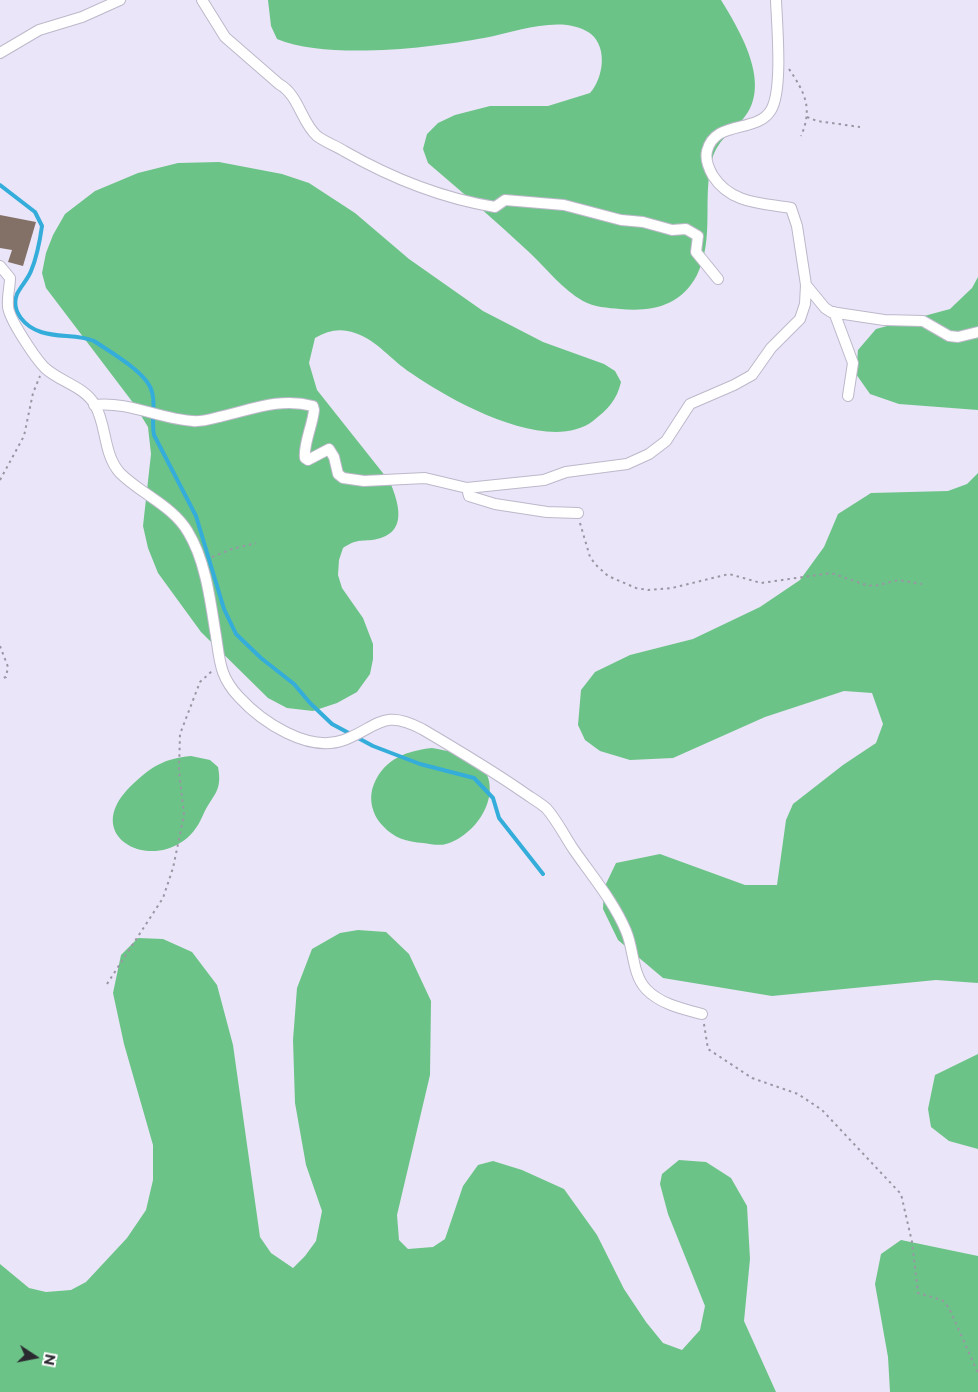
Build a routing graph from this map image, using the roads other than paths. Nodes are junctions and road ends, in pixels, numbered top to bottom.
1 (120, 0) edge
2 (202, 0) edge
3 (776, 0) edge
4 (0, 54) edge
5 (0, 266) edge
6 (718, 278) dead end
7 (806, 285) junction
8 (834, 312) junction
9 (978, 332) edge
10 (848, 396) dead end
11 (94, 405) junction
12 (467, 488) junction
13 (578, 514) road end
14 (702, 1014) road end

1 - 4 street
2 - 6 street
3 - 7 street
5 - 11 street
7 - 8 street
7 - 12 street
8 - 9 street
8 - 10 street
11 - 12 street
11 - 14 street
12 - 13 street

